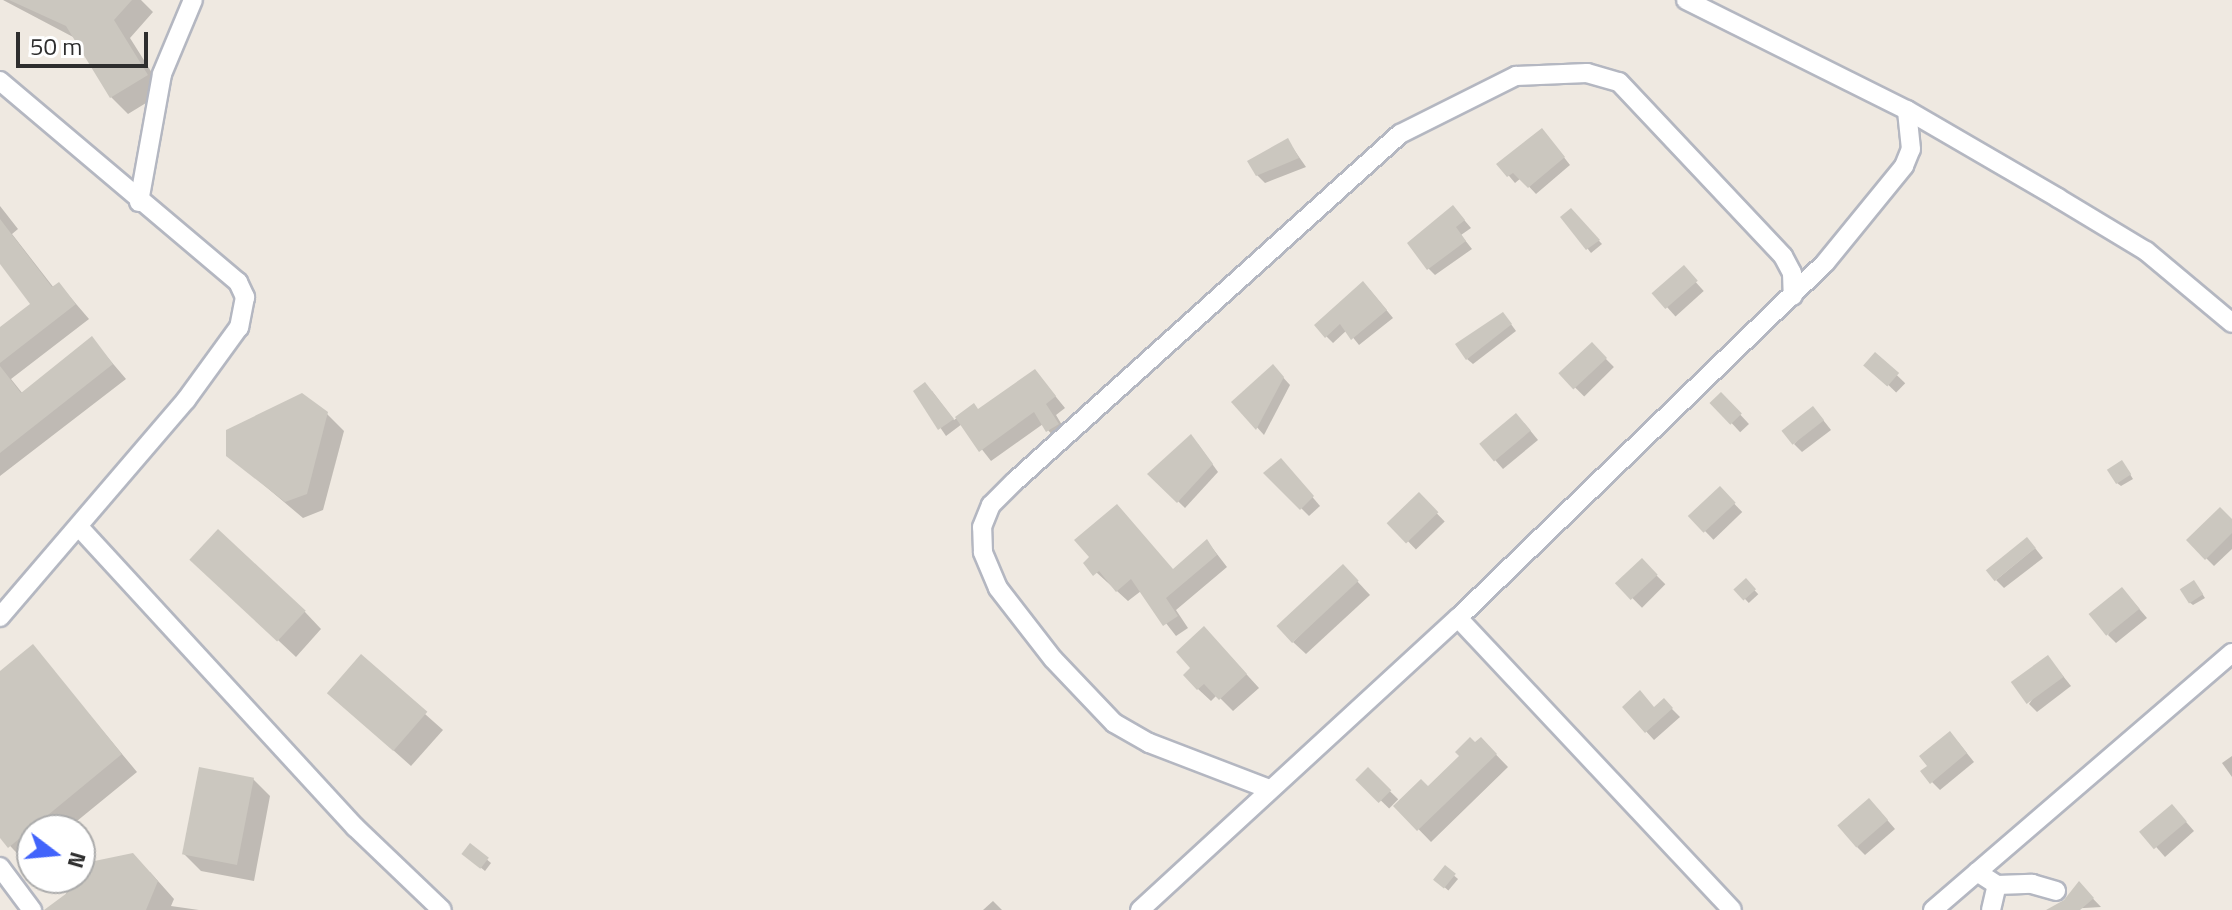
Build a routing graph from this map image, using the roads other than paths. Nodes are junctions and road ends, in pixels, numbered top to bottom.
1 (193, 0) edge
2 (1686, 0) edge
3 (0, 81) edge
4 (1907, 110) junction
5 (139, 202) junction
6 (1793, 296) junction
7 (2232, 323) edge
8 (79, 527) junction
9 (0, 617) edge
10 (1458, 618) junction
11 (2232, 653) edge
12 (1269, 789) junction
13 (0, 867) edge
14 (1977, 872) junction
15 (1997, 885) junction
16 (2056, 891) dead end
17 (32, 910) edge
18 (442, 910) edge
19 (1140, 910) edge
20 (1732, 910) edge
21 (1933, 910) edge
22 (1991, 910) edge

1 - 5 street
2 - 4 street
3 - 5 street
4 - 6 street
4 - 7 street
5 - 8 street
6 - 10 street
6 - 12 street
8 - 9 street
8 - 18 street
10 - 12 street
10 - 20 street
11 - 14 street
12 - 19 street
13 - 17 street
14 - 15 street
14 - 21 street
15 - 16 street
15 - 22 street

